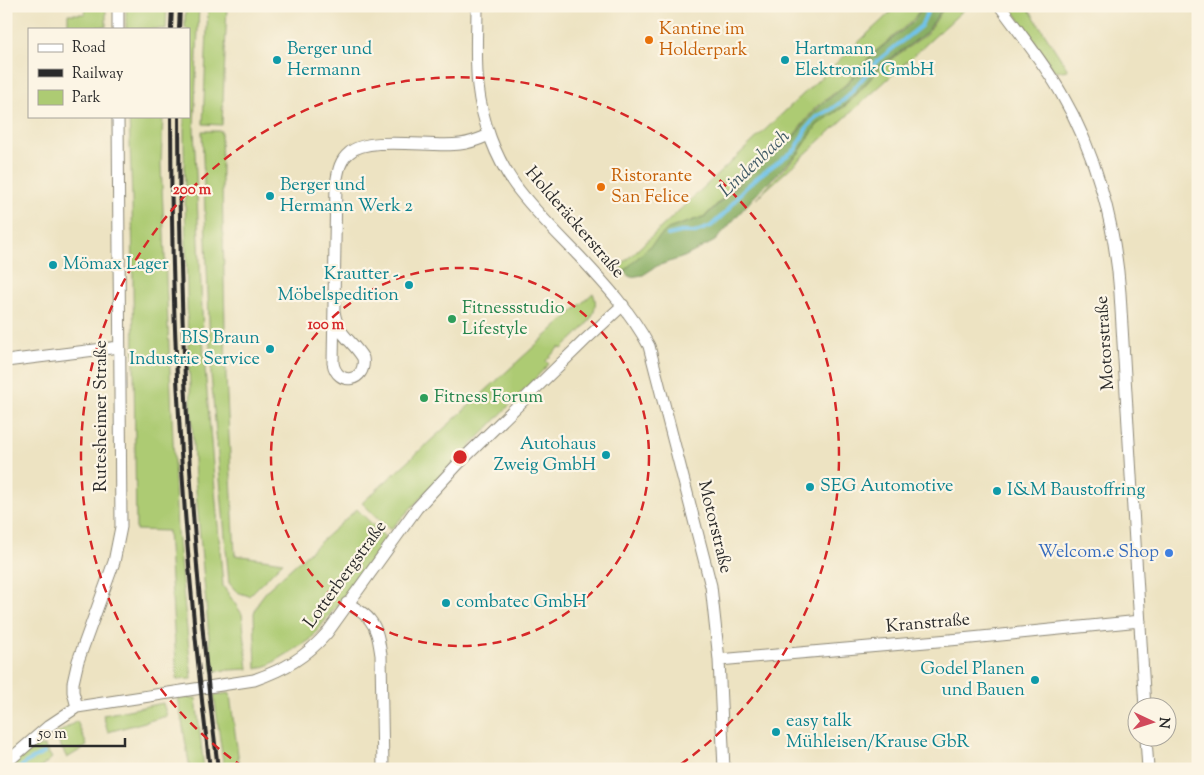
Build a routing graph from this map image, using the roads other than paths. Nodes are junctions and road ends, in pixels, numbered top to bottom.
1 (118, 6) edge
2 (477, 6) edge
3 (1000, 6) edge
4 (118, 28) edge
5 (118, 118) edge
6 (489, 135) junction
7 (623, 305) junction
8 (334, 311) junction
9 (119, 347) junction
10 (6, 361) edge
11 (348, 604) junction
12 (1140, 621) junction
13 (719, 660) junction
14 (1144, 698) edge
15 (77, 707) junction
16 (1147, 748) edge
17 (6, 763) edge
18 (383, 769) edge
19 (724, 769) edge
20 (1148, 769) edge

1 - 4 street
2 - 6 street, Holderäckerstraße
3 - 12 street, Motorstraße
5 - 9 street, Rutesheimer Straße
6 - 7 street, Holderäckerstraße
6 - 8 street
7 - 11 street, Lotterbergstraße
7 - 13 street, Motorstraße
8 - 8 street
9 - 10 street
9 - 15 street, Rutesheimer Straße
11 - 15 street, Lotterbergstraße
11 - 18 street
12 - 13 street, Kranstraße
12 - 14 street, Motorstraße
13 - 19 street, Motorstraße
15 - 17 street, Lotterbergstraße
16 - 20 street

